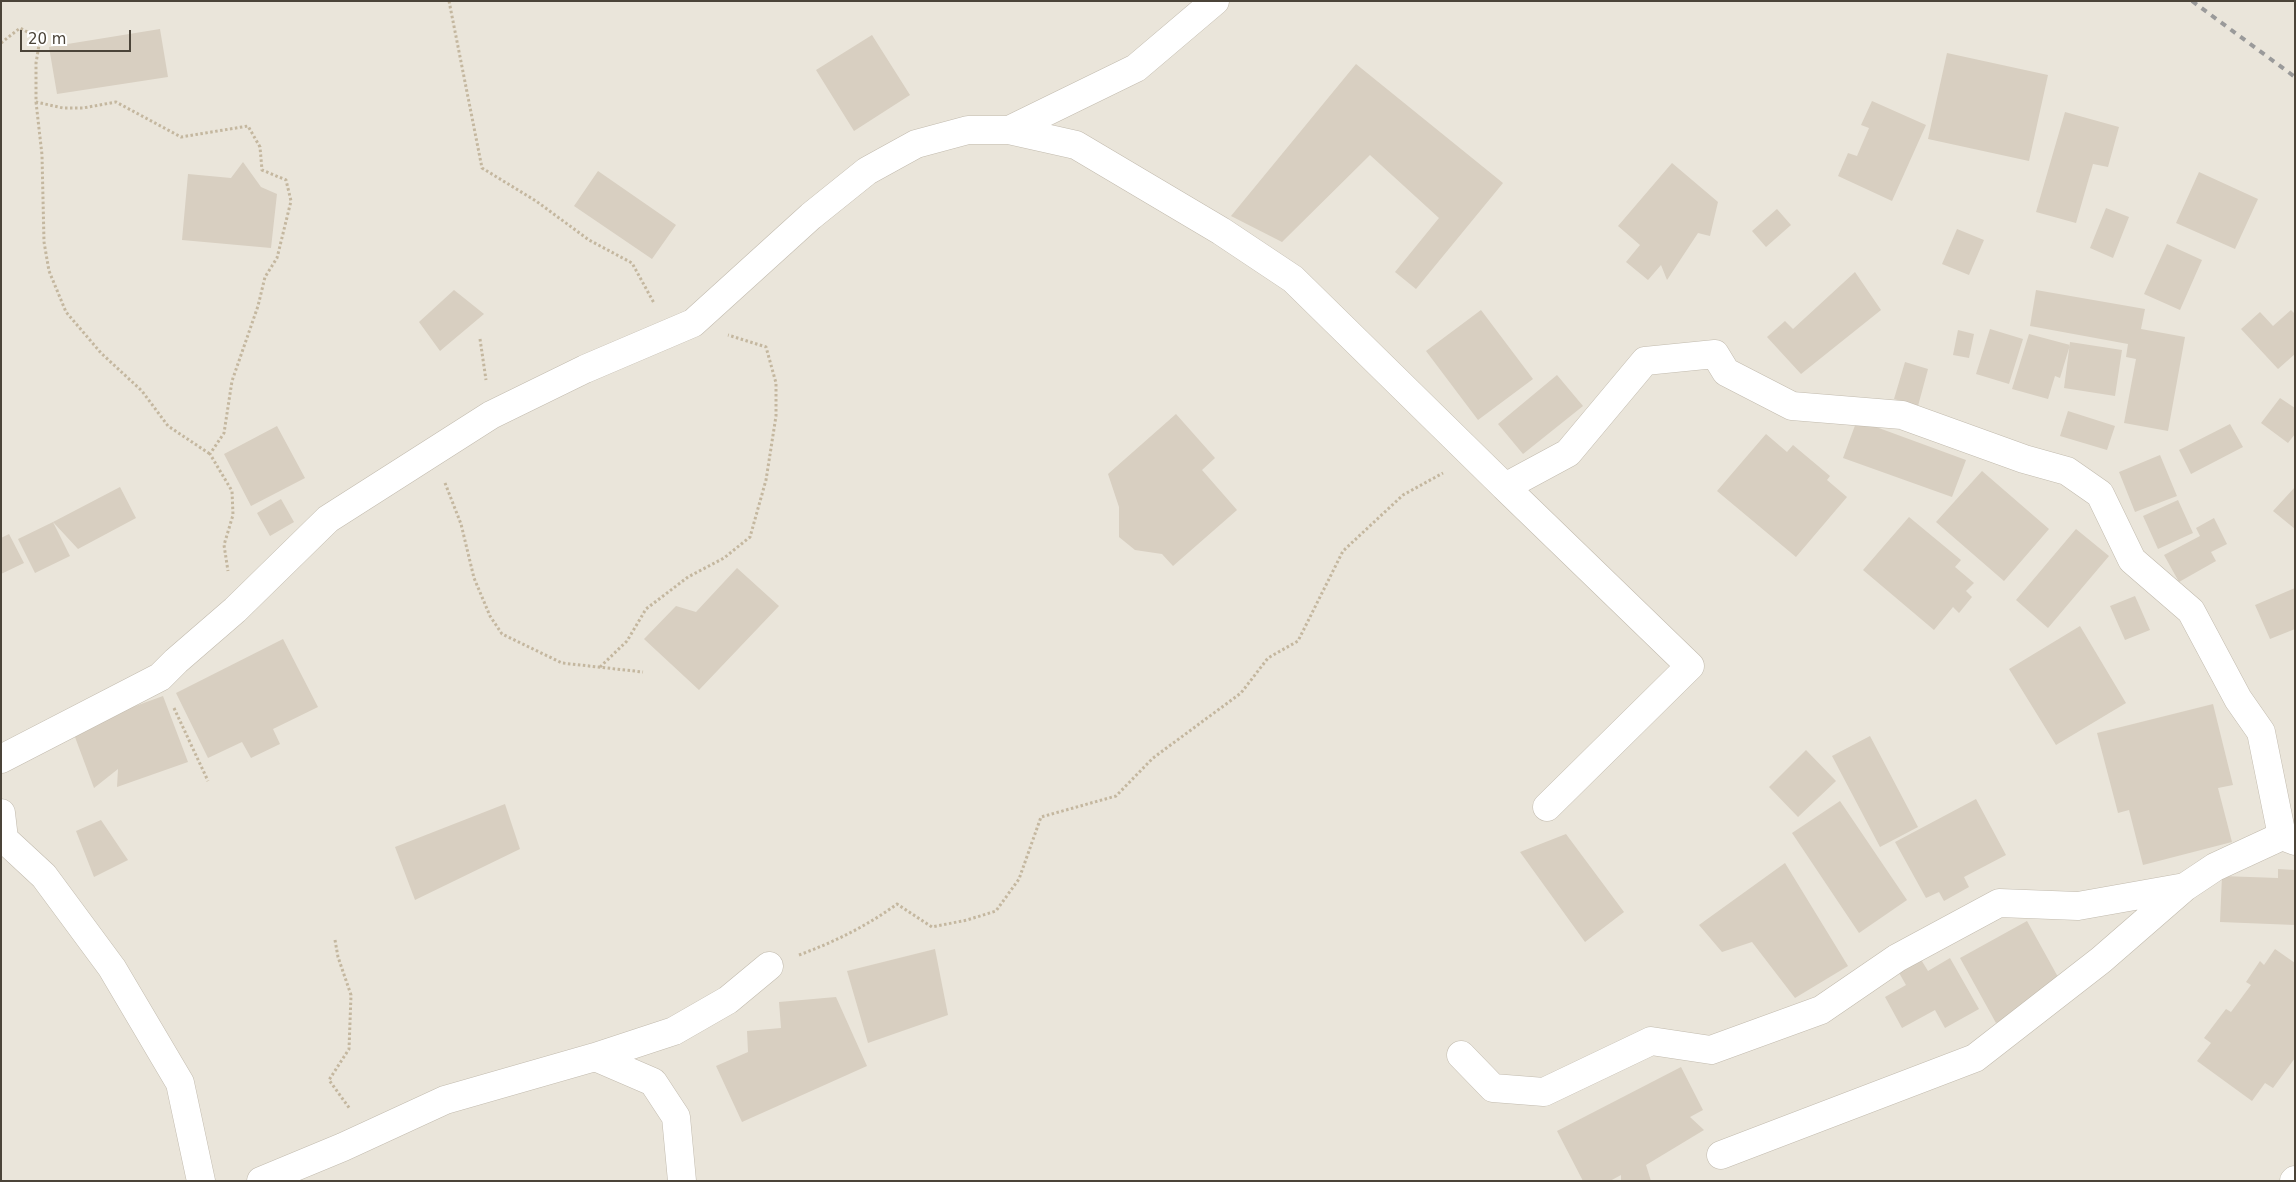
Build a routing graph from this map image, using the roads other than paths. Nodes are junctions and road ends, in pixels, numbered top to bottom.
1 (1215, 1) edge
2 (1009, 130) junction
3 (1505, 486) junction
4 (1, 759) edge
5 (1548, 807) dead end
6 (1, 813) edge
7 (2289, 838) edge
8 (2185, 887) junction
9 (769, 966) road end
10 (1461, 1055) dead end
11 (595, 1057) junction
12 (1721, 1155) dead end
13 (200, 1181) edge
14 (261, 1181) edge
15 (682, 1181) edge

1 - 2 street
2 - 3 street
2 - 4 street
3 - 5 street
3 - 7 street
6 - 13 street
7 - 8 street
8 - 10 street
8 - 12 street
9 - 11 street
11 - 14 street
11 - 15 street

